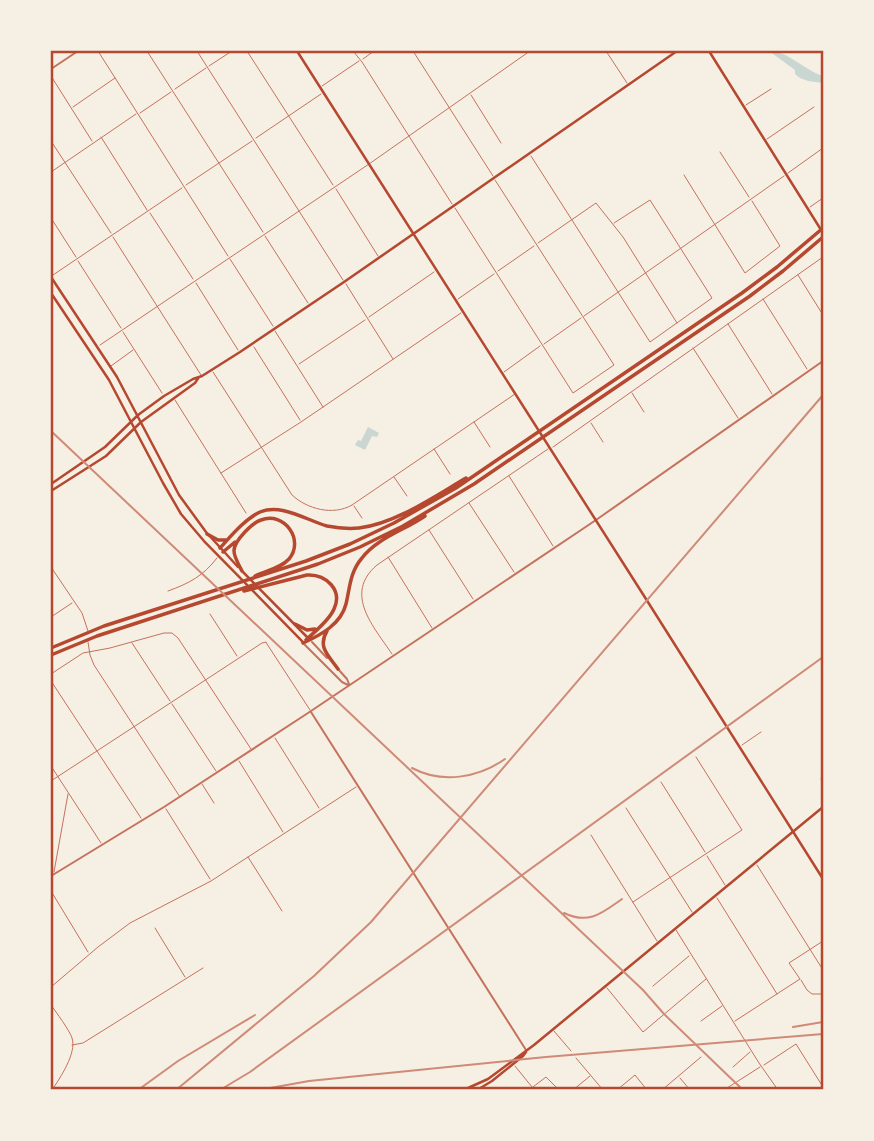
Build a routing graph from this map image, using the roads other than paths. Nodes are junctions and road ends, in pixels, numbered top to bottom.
1 (78, 51) edge
2 (98, 51) edge
3 (147, 51) edge
4 (197, 51) edge
5 (232, 51) edge
6 (247, 51) edge
7 (305, 51) edge
8 (353, 51) edge
9 (374, 51) edge
10 (413, 51) edge
11 (530, 51) edge
12 (607, 51) edge
13 (677, 51) edge
14 (709, 51) edge
15 (298, 53) edge
16 (360, 60) junction
17 (208, 67) junction
18 (51, 69) edge
19 (51, 76) edge
20 (115, 78) junction
21 (628, 85) junction
22 (320, 87) junction
23 (771, 89) dead end
24 (173, 91) junction
25 (323, 92) junction
26 (469, 93) junction
27 (744, 106) junction
28 (449, 107) junction
29 (814, 107) dead end
30 (71, 108) junction
31 (138, 114) junction
32 (289, 116) junction
33 (409, 135) junction
34 (101, 137) junction
35 (254, 139) junction
36 (765, 140) junction
37 (51, 141) edge
38 (93, 143) junction
39 (502, 144) dead end
40 (823, 148) edge
41 (720, 152) dead end
42 (529, 154) junction
43 (65, 162) junction
44 (219, 163) junction
45 (369, 164) junction
46 (51, 172) edge
47 (684, 174) dead end
48 (787, 174) junction
49 (494, 178) junction
50 (184, 187) junction
51 (334, 187) junction
52 (823, 198) edge
53 (751, 199) junction
54 (454, 206) junction
55 (808, 208) junction
56 (148, 211) junction
57 (299, 211) junction
58 (51, 218) edge
59 (571, 219) junction
60 (614, 223) junction
61 (715, 224) junction
62 (823, 233) edge
63 (264, 234) junction
64 (414, 234) junction
65 (112, 235) junction
66 (536, 244) junction
67 (681, 248) junction
68 (823, 257) edge
69 (229, 258) junction
70 (380, 258) junction
71 (77, 259) junction
72 (437, 271) junction
73 (496, 272) junction
74 (646, 273) junction
75 (798, 275) junction
76 (51, 277) edge
77 (194, 281) junction
78 (344, 282) junction
79 (618, 292) junction
80 (51, 293) edge
81 (763, 299) junction
82 (456, 300) junction
83 (309, 305) junction
84 (157, 306) junction
85 (463, 311) junction
86 (823, 315) edge
87 (583, 317) junction
88 (367, 318) junction
89 (677, 323) junction
90 (728, 324) junction
91 (274, 329) junction
92 (122, 330) junction
93 (252, 344) junction
94 (542, 345) junction
95 (98, 346) junction
96 (693, 348) junction
97 (135, 349) junction
98 (240, 352) junction
99 (393, 359) junction
100 (823, 361) edge
101 (297, 365) junction
102 (111, 366) junction
103 (212, 370) junction
104 (809, 371) junction
105 (502, 373) junction
106 (200, 377) junction
107 (631, 392) junction
108 (170, 393) junction
109 (515, 394) junction
110 (164, 396) junction
111 (774, 396) junction
112 (174, 398) junction
113 (323, 407) junction
114 (644, 412) dead end
115 (138, 415) junction
116 (739, 420) junction
117 (590, 421) junction
118 (131, 422) junction
119 (141, 422) junction
120 (301, 422) junction
121 (474, 422) junction
122 (134, 429) junction
123 (603, 442) dead end
124 (261, 447) junction
125 (490, 447) dead end
126 (550, 448) junction
127 (434, 449) junction
128 (498, 459) junction
129 (221, 473) junction
130 (450, 474) dead end
131 (509, 475) junction
132 (394, 477) junction
133 (51, 484) edge
134 (51, 491) edge
135 (407, 496) dead end
136 (444, 503) junction
137 (469, 503) junction
138 (353, 504) junction
139 (246, 513) dead end
140 (362, 518) dead end
141 (596, 520) junction
142 (429, 530) junction
143 (207, 534) junction
144 (231, 537) junction
145 (238, 540) junction
146 (555, 547) junction
147 (222, 550) junction
148 (219, 556) junction
149 (387, 557) junction
150 (51, 567) edge
151 (242, 571) junction
152 (515, 574) junction
153 (261, 575) junction
154 (270, 583) junction
155 (168, 591) dead end
156 (74, 601) junction
157 (475, 601) junction
158 (210, 614) dead end
159 (51, 617) edge
160 (295, 624) junction
161 (320, 626) junction
162 (329, 629) junction
163 (433, 629) junction
164 (309, 639) junction
165 (131, 642) junction
166 (303, 643) junction
167 (51, 648) edge
168 (89, 651) junction
169 (51, 655) edge
170 (393, 656) junction
171 (238, 658) junction
172 (338, 669) junction
173 (51, 674) edge
174 (205, 680) junction
175 (51, 681) edge
176 (349, 685) junction
177 (171, 702) junction
178 (311, 711) junction
179 (134, 726) junction
180 (761, 732) dead end
181 (274, 736) junction
182 (740, 746) junction
183 (252, 750) junction
184 (97, 751) junction
185 (696, 757) dead end
186 (238, 759) junction
187 (51, 766) edge
188 (217, 773) junction
189 (58, 777) junction
190 (821, 779) dead end
191 (51, 781) edge
192 (661, 782) dead end
193 (201, 783) junction
194 (823, 783) edge
195 (358, 785) junction
196 (68, 792) junction
197 (180, 797) junction
198 (214, 803) dead end
199 (164, 807) junction
200 (823, 807) edge
201 (626, 808) dead end
202 (320, 810) junction
203 (142, 820) junction
204 (127, 830) junction
205 (794, 831) junction
206 (130, 834) dead end
207 (284, 834) junction
208 (591, 835) dead end
209 (103, 845) junction
210 (706, 854) junction
211 (248, 857) junction
212 (755, 863) junction
213 (52, 875) edge
214 (670, 878) junction
215 (823, 879) edge
216 (211, 881) junction
217 (727, 887) junction
218 (51, 891) edge
219 (716, 896) junction
220 (633, 902) junction
221 (282, 911) dead end
222 (693, 914) junction
223 (155, 928) dead end
224 (675, 929) junction
225 (823, 941) edge
226 (659, 943) junction
227 (810, 950) junction
228 (90, 954) junction
229 (691, 955) junction
230 (203, 968) dead end
231 (823, 970) edge
232 (186, 978) junction
233 (706, 979) junction
234 (800, 979) junction
235 (605, 986) junction
236 (653, 986) dead end
237 (51, 987) edge
238 (777, 994) junction
239 (823, 994) edge
240 (51, 1005) edge
241 (723, 1006) junction
242 (701, 1021) dead end
243 (733, 1023) junction
244 (553, 1030) junction
245 (72, 1045) junction
246 (526, 1051) junction
247 (571, 1051) dead end
248 (751, 1051) junction
249 (701, 1057) dead end
250 (576, 1058) dead end
251 (514, 1064) junction
252 (762, 1066) junction
253 (733, 1067) dead end
254 (591, 1075) junction
255 (678, 1076) junction
256 (533, 1087) junction
257 (823, 1087) edge
258 (468, 1089) edge
259 (52, 1090) edge
260 (359, 1090) edge
261 (477, 1090) edge
262 (528, 1090) edge
263 (559, 1090) edge
264 (573, 1090) edge
265 (603, 1090) edge
266 (617, 1090) edge
267 (647, 1090) edge
268 (662, 1090) edge
269 (690, 1090) edge
270 (724, 1090) edge
271 (778, 1090) edge

1 - 18 street
2 - 20 street
3 - 24 street
4 - 17 street
5 - 17 street
6 - 32 street
7 - 15 street
8 - 16 street
9 - 16 street
10 - 28 street
11 - 26 street
12 - 21 street
13 - 21 main road
14 - 27 main road
15 - 22 main road
16 - 22 street
16 - 33 street
17 - 24 street
17 - 35 street
19 - 30 street
20 - 30 street
20 - 31 street
21 - 42 main road
22 - 25 main road
23 - 27 street
24 - 31 street
24 - 44 street
25 - 32 street
25 - 45 main road
26 - 28 street
26 - 39 street
27 - 36 main road
28 - 33 street
28 - 49 street
29 - 36 street
30 - 38 street
31 - 34 street
31 - 50 street
32 - 35 street
32 - 51 street
33 - 45 street
33 - 54 street
34 - 38 street
34 - 56 street
35 - 44 street
35 - 57 street
36 - 48 main road
37 - 43 street
38 - 43 street
40 - 48 street
41 - 53 street
42 - 49 main road
42 - 59 street
43 - 46 street
43 - 65 street
44 - 50 street
44 - 63 street
45 - 51 street
45 - 64 main road
47 - 61 street
48 - 53 street
48 - 55 main road
49 - 54 main road
49 - 66 street
50 - 56 street
50 - 69 street
51 - 57 street
51 - 70 street
52 - 55 street
53 - 61 street
53 - 61 street
54 - 64 main road
54 - 73 street
55 - 62 main road
56 - 65 street
56 - 77 street
57 - 63 street
57 - 78 street
58 - 71 street
59 - 60 street
59 - 66 street
59 - 79 street
60 - 67 street
60 - 74 street
61 - 67 street
62 - 128 highway
62 - 136 highway
63 - 69 street
63 - 83 street
64 - 70 main road
64 - 72 main road
65 - 71 street
65 - 84 street
66 - 73 street
66 - 87 street
67 - 74 street
67 - 89 street
68 - 75 street
69 - 77 street
69 - 91 street
70 - 78 main road
71 - 76 street
71 - 92 street
72 - 82 main road
72 - 88 street
73 - 82 street
73 - 94 street
74 - 79 street
74 - 89 street
75 - 81 street
75 - 86 street
76 - 95 main road
77 - 84 street
77 - 98 street
78 - 83 main road
78 - 88 street
79 - 87 street
79 - 89 street
80 - 118 main road
81 - 90 street
81 - 104 street
82 - 85 main road
83 - 91 main road
84 - 92 street
84 - 106 street
85 - 99 street
85 - 105 main road
87 - 94 street
87 - 94 street
88 - 99 street
88 - 101 street
90 - 96 street
90 - 111 street
91 - 93 main road
91 - 101 street
92 - 95 street
92 - 97 street
93 - 98 main road
93 - 120 street
94 - 105 street
95 - 102 main road
96 - 107 street
96 - 116 street
97 - 102 street
97 - 110 street
98 - 103 main road
99 - 113 street
100 - 104 street
101 - 113 street
102 - 115 main road
103 - 106 main road
103 - 124 street
104 - 111 street
105 - 109 main road
106 - 108 main road
106 - 112 main road
107 - 114 street
107 - 117 street
108 - 110 main road
108 - 112 street
109 - 121 street
109 - 126 main road
110 - 115 main road
111 - 116 street
112 - 119 main road
112 - 129 street
113 - 120 street
115 - 118 main road
115 - 119 main road
116 - 141 street
117 - 123 street
117 - 126 street
118 - 122 main road
118 - 133 main road
119 - 122 main road
119 - 143 main road
120 - 124 street
121 - 125 street
121 - 127 street
122 - 134 main road
122 - 148 main road
124 - 129 street
124 - 138 street
126 - 131 street
126 - 141 main road
127 - 130 street
127 - 132 street
128 - 144 highway
128 - 153 highway
129 - 139 street
131 - 137 street
131 - 146 street
132 - 135 street
132 - 138 street
136 - 154 highway
136 - 162 highway
137 - 142 street
137 - 152 street
138 - 140 street
141 - 146 street
141 - 182 main road
142 - 149 street
142 - 157 street
143 - 144 highway
143 - 147 main road
144 - 147 highway
145 - 147 highway
145 - 151 highway
145 - 153 highway
146 - 152 street
147 - 148 main road
147 - 151 main road
148 - 155 street
148 - 166 main road
149 - 163 street
149 - 170 street
150 - 156 street
151 - 160 main road
152 - 157 street
153 - 167 highway
154 - 161 highway
154 - 169 highway
156 - 159 street
156 - 168 street
157 - 163 street
158 - 171 street
160 - 161 highway
160 - 164 main road
161 - 164 highway
162 - 164 highway
162 - 172 highway
163 - 170 street
164 - 166 highway
164 - 172 street
165 - 168 street
165 - 174 street
165 - 177 street
166 - 176 street
168 - 173 street
168 - 179 street
170 - 176 street
171 - 174 street
171 - 178 street
172 - 176 street
174 - 177 street
174 - 183 street
175 - 184 street
176 - 178 street
177 - 179 street
177 - 188 street
178 - 181 street
178 - 195 street
179 - 184 street
179 - 197 street
180 - 182 street
181 - 183 street
181 - 202 street
182 - 205 main road
183 - 186 street
184 - 189 street
184 - 203 street
185 - 210 street
186 - 188 street
186 - 207 street
187 - 189 street
188 - 193 street
189 - 191 street
189 - 196 street
190 - 194 street
192 - 210 street
193 - 197 street
193 - 198 street
195 - 202 street
195 - 246 street
196 - 209 street
196 - 213 street
197 - 199 street
199 - 203 street
199 - 216 street
200 - 205 main road
201 - 214 street
202 - 207 street
203 - 204 street
204 - 206 street
204 - 209 street
205 - 212 main road
205 - 215 main road
207 - 211 street
208 - 220 street
209 - 213 street
210 - 214 street
210 - 217 street
211 - 216 street
211 - 221 street
212 - 217 main road
212 - 227 street
214 - 220 street
214 - 222 street
216 - 228 street
217 - 219 main road
218 - 228 street
219 - 222 main road
219 - 238 street
220 - 226 street
222 - 224 main road
223 - 232 street
224 - 226 main road
224 - 229 street
225 - 227 street
226 - 235 main road
227 - 231 street
227 - 234 street
228 - 237 street
229 - 233 street
229 - 236 street
230 - 232 street
232 - 245 street
233 - 235 street
233 - 241 street
234 - 238 street
234 - 239 street
235 - 244 main road
238 - 243 street
240 - 245 street
241 - 242 street
241 - 243 street
243 - 248 street
244 - 246 main road
244 - 247 street
245 - 259 street
246 - 251 main road
246 - 258 main road
248 - 252 street
248 - 253 street
249 - 255 street
250 - 254 street
251 - 256 street
251 - 261 main road
252 - 257 street
252 - 270 street
252 - 271 street
254 - 264 street
254 - 265 street
255 - 268 street
255 - 269 street
256 - 262 street
256 - 263 street
258 - 260 main road
266 - 267 street

